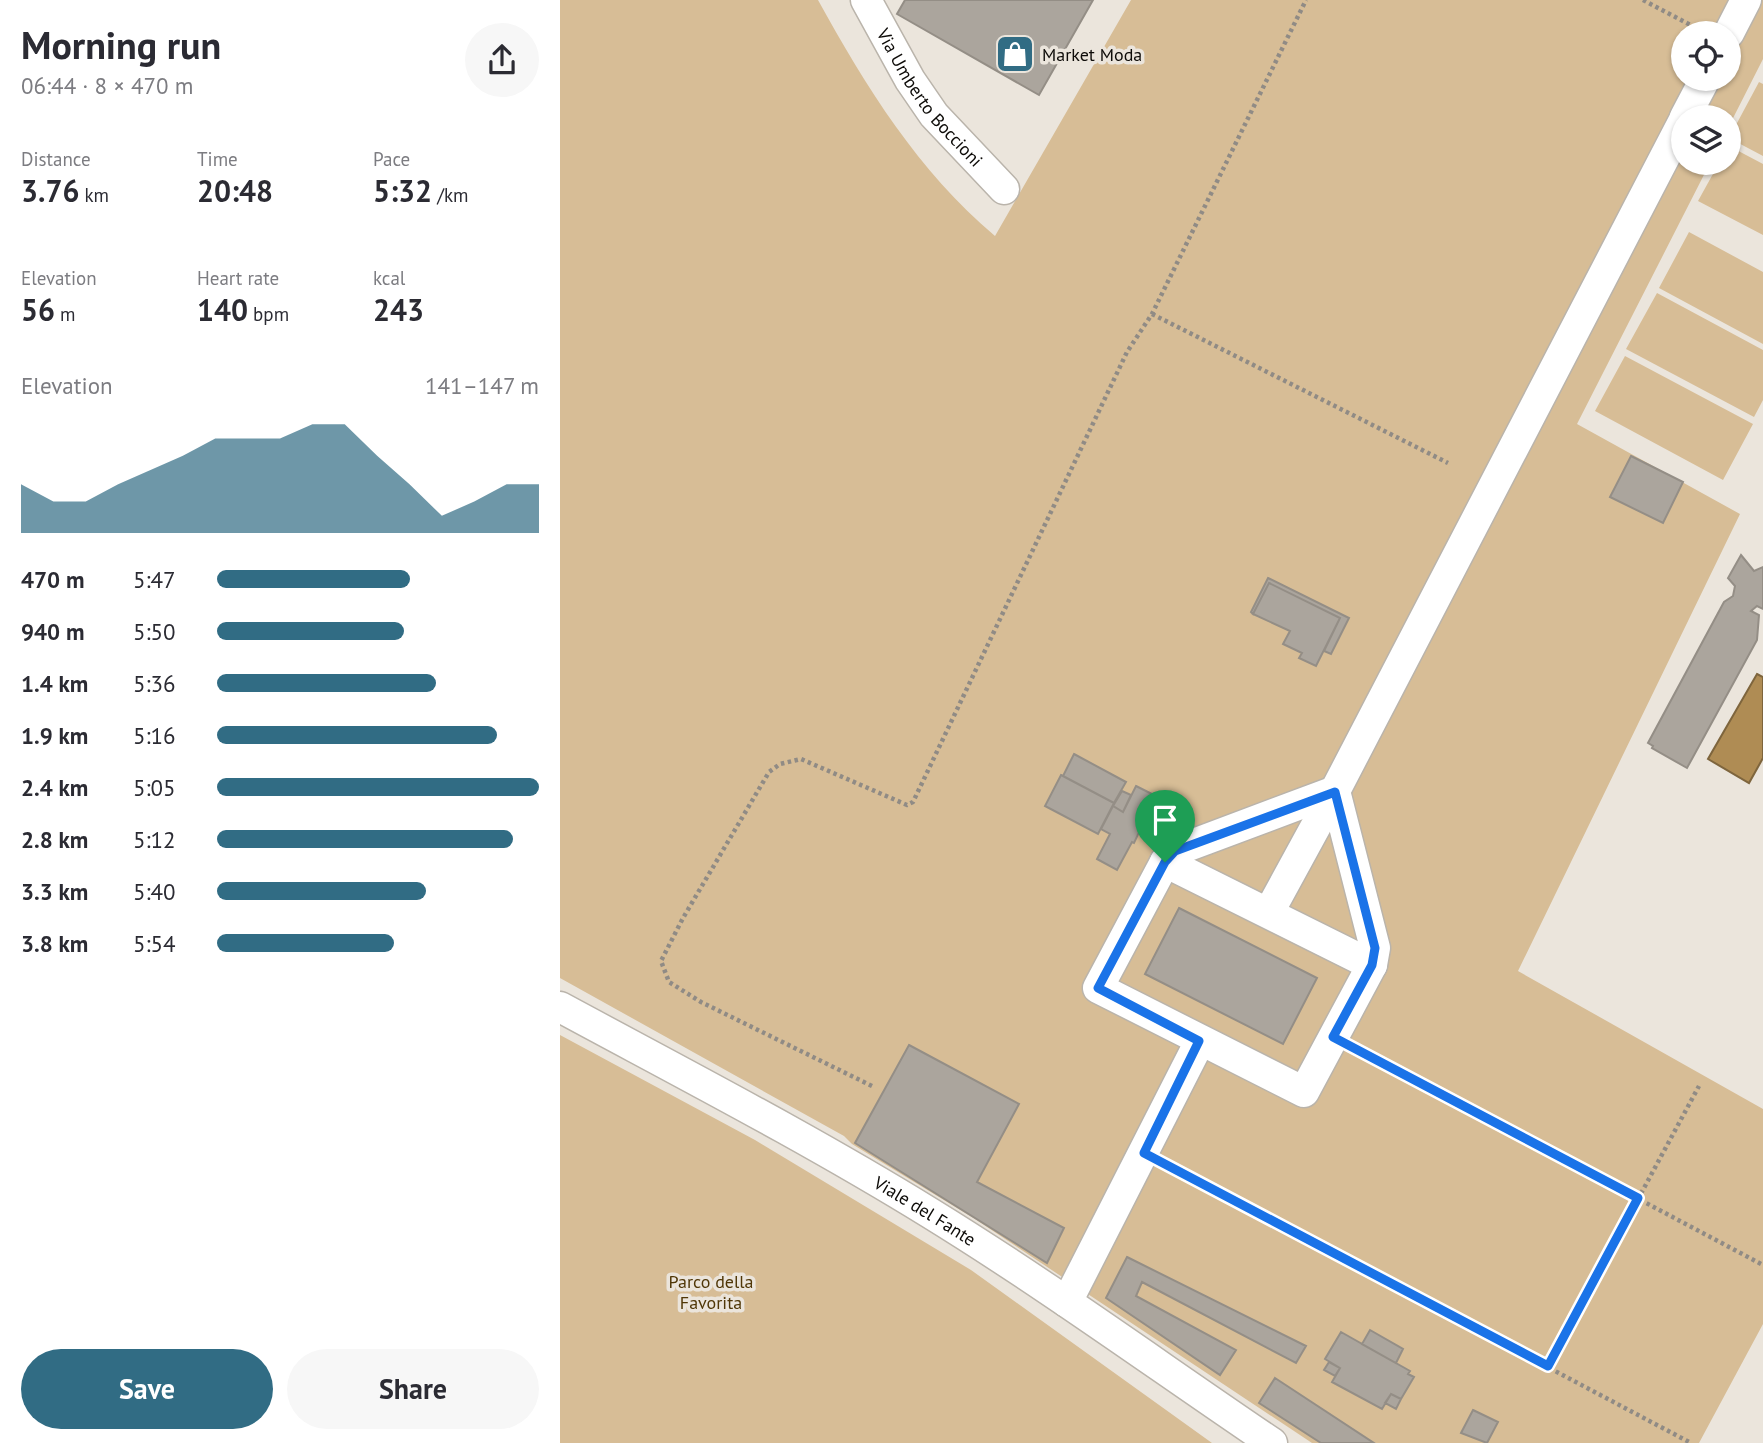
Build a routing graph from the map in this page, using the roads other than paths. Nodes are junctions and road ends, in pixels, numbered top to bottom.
1 (866, 0) edge
2 (1746, 0) edge
3 (1735, 21) edge
4 (1671, 144) edge
5 (1004, 189) dead end
6 (1335, 792) junction
7 (1165, 862) junction
8 (1269, 912) junction
9 (1372, 965) junction
10 (560, 1007) edge
11 (1199, 1041) junction
12 (1068, 1302) junction
13 (1272, 1443) edge

1 - 5 street, Via Umberto Boccioni
2 - 3 street
4 - 6 street
6 - 7 street
6 - 8 street
6 - 9 street
7 - 8 street
7 - 11 street
8 - 9 street
9 - 11 street
10 - 12 street, Viale del Fante
11 - 12 street
12 - 13 street, Viale del Fante

